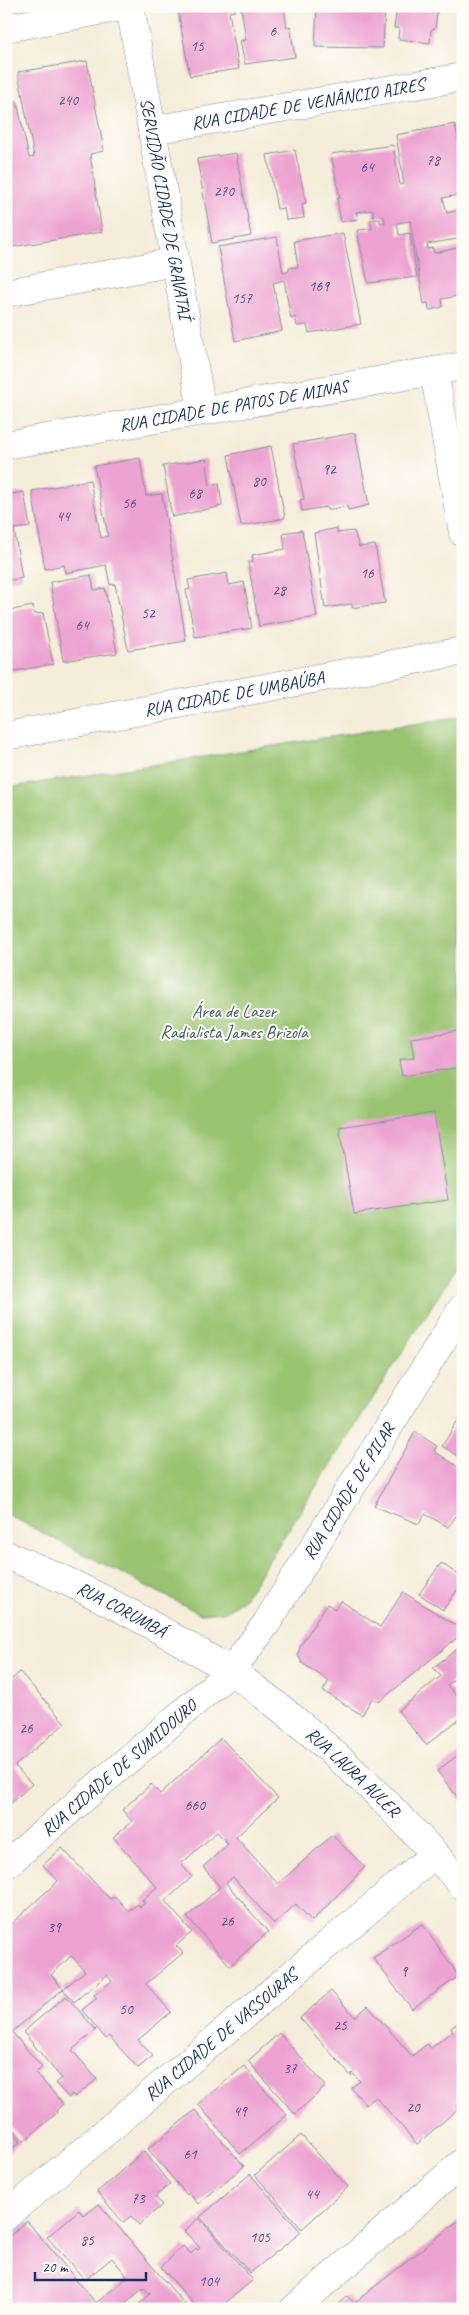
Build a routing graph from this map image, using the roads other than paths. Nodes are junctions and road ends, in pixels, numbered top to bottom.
1 (128, 6) edge
2 (6, 28) edge
3 (463, 77) edge
4 (152, 130) junction
5 (175, 262) junction
6 (6, 293) edge
7 (463, 366) edge
8 (434, 371) junction
9 (202, 411) junction
10 (6, 445) edge
11 (463, 533) edge
12 (463, 651) edge
13 (6, 736) edge
14 (463, 1307) edge
15 (6, 1555) edge
16 (231, 1672) junction
17 (435, 1854) junction
18 (6, 1865) edge
19 (463, 1886) edge
20 (463, 2162) edge
21 (6, 2216) edge
22 (294, 2309) edge

1 - 2 street
1 - 4 street, SERVIDÃO CIDADE DE GRAVATAÍ
3 - 4 street, RUA CIDADE DE VENÂNCIO AIRES
4 - 5 street, SERVIDÃO CIDADE DE GRAVATAÍ
5 - 6 street
5 - 9 street, SERVIDÃO CIDADE DE GRAVATAÍ
7 - 8 street, RUA CIDADE DE PATOS DE MINAS
8 - 9 street, RUA CIDADE DE PATOS DE MINAS
8 - 11 street
9 - 10 street, RUA CIDADE DE PATOS DE MINAS
12 - 13 street, RUA CIDADE DE UMBAÚBA
14 - 16 street, RUA CIDADE DE PILAR
15 - 16 street, RUA CORUMBÁ
16 - 17 street, RUA LAURA AULER
16 - 18 street, RUA CIDADE DE SUMIDOURO
17 - 19 street, RUA LAURA AULER
17 - 21 street, RUA CIDADE DE VASSOURAS
20 - 22 street

